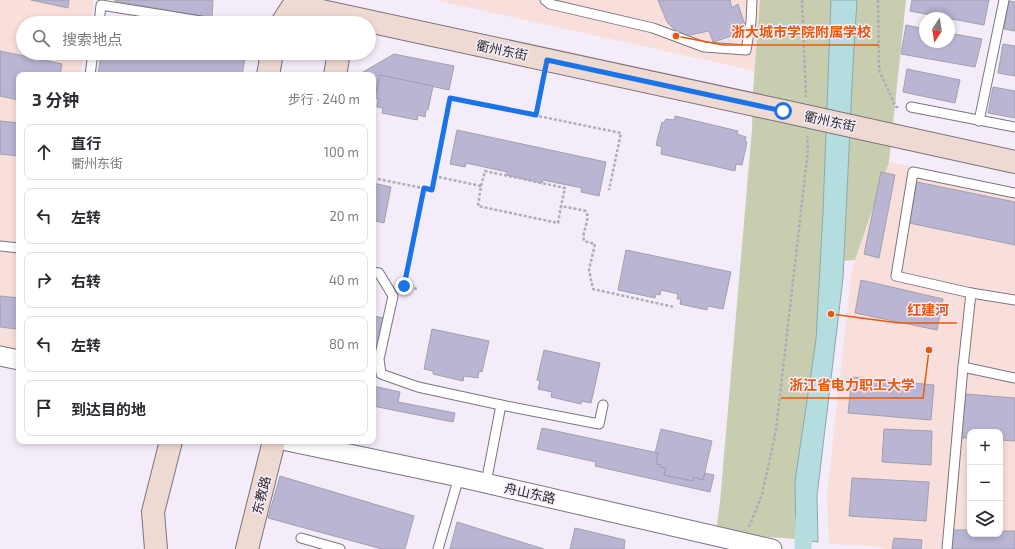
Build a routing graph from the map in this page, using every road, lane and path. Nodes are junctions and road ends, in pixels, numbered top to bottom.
1 (545, 0) edge
2 (752, 0) edge
3 (802, 0) edge
4 (878, 0) edge
5 (1004, 0) edge
6 (290, 7) edge
7 (337, 13) edge
8 (100, 16) edge
9 (170, 16) edge
10 (350, 16) edge
11 (376, 22) edge
12 (92, 60) edge
13 (271, 60) edge
14 (338, 60) edge
15 (547, 60) junction
16 (90, 72) edge
17 (269, 72) edge
18 (336, 72) edge
19 (806, 103) dead end
20 (911, 107) joint
21 (536, 115) junction
22 (979, 121) junction
23 (1015, 127) edge
24 (807, 135) dead end
25 (1015, 162) edge
26 (434, 176) junction
27 (376, 179) edge
28 (481, 186) junction
29 (424, 188) junction
30 (609, 190) dead end
31 (1015, 193) edge
32 (561, 206) junction
33 (0, 246) edge
34 (16, 248) edge
35 (376, 272) edge
36 (417, 289) dead end
37 (971, 293) junction
38 (1015, 300) edge
39 (674, 307) dead end
40 (0, 356) edge
41 (16, 359) edge
42 (963, 367) junction
43 (1015, 378) edge
44 (501, 405) junction
45 (603, 405) dead end
46 (170, 444) edge
47 (273, 444) edge
48 (301, 444) edge
49 (459, 477) junction
50 (486, 483) junction
51 (301, 538) dead end
52 (743, 542) junction
53 (156, 549) edge
54 (247, 549) edge
55 (340, 549) edge
56 (438, 549) edge
57 (772, 549) edge
58 (947, 549) edge

1 - 2 lane
3 - 19 path
4 - 20 path
5 - 22 lane
6 - 7 street, 衢州东街
7 - 10 street, 衢州东街
8 - 9 lane
11 - 15 street, 衢州东街
12 - 16 lane
13 - 17 street
14 - 18 street
15 - 21 path
15 - 25 street, 衢州东街, bridge
20 - 22 lane
21 - 26 path
21 - 30 path
22 - 23 lane
24 - 52 path
26 - 28 path
26 - 29 path
27 - 29 path
28 - 32 path
28 - 32 path
29 - 36 path
31 - 37 lane
32 - 39 path
33 - 34 lane
35 - 44 lane
37 - 38 lane
37 - 42 lane
40 - 41 street
42 - 43 lane
42 - 58 lane
44 - 45 lane
44 - 50 lane
46 - 53 street
47 - 54 street, 东教路
48 - 49 street, 舟山东路
49 - 50 street, 舟山东路
49 - 56 lane
50 - 52 street, 舟山东路
51 - 55 lane
52 - 57 street, 舟山东路

